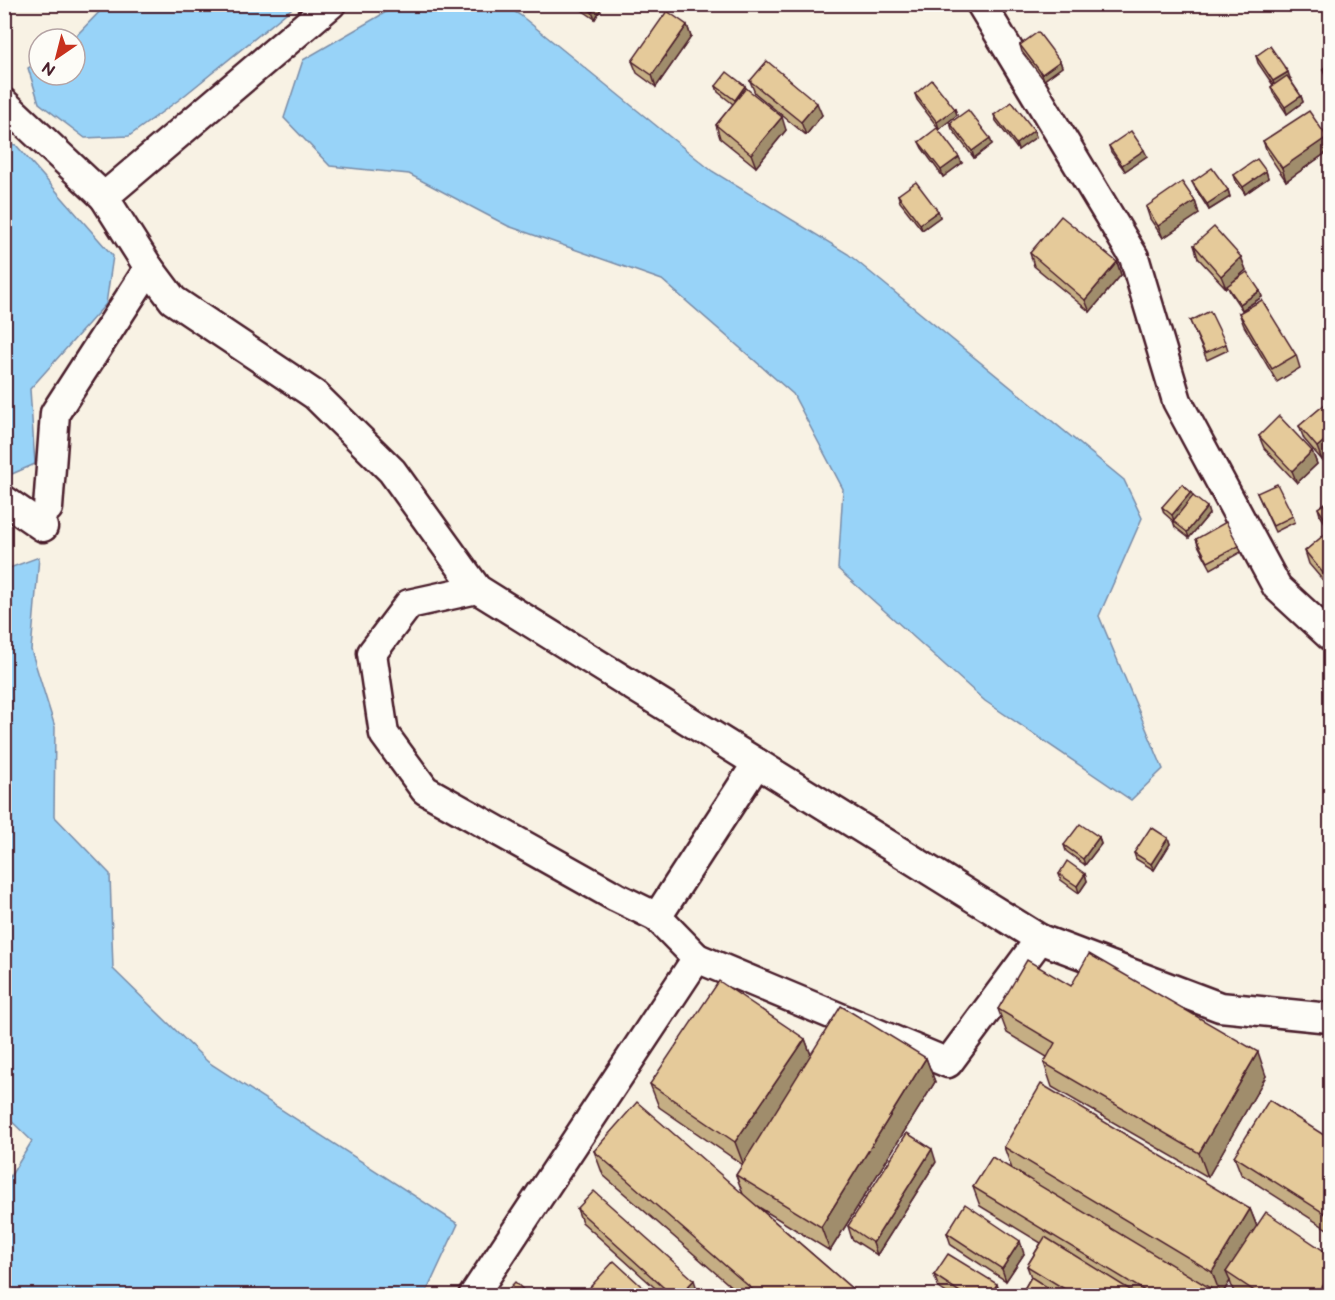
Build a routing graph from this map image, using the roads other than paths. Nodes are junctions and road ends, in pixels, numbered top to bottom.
1 (332, 4) edge
2 (981, 4) edge
3 (4, 103) edge
4 (104, 197) junction
5 (149, 268) junction
6 (4, 500) edge
7 (477, 589) junction
8 (1330, 636) edge
9 (757, 764) junction
10 (657, 917) junction
11 (1040, 939) junction
12 (697, 958) junction
13 (1330, 1018) edge
14 (473, 1296) edge

1 - 4 street
2 - 8 street
3 - 4 street
4 - 5 street
5 - 6 street
5 - 7 street
7 - 9 street
7 - 10 street
9 - 10 street
9 - 11 street
10 - 12 street
11 - 12 street
11 - 13 street
12 - 14 street

